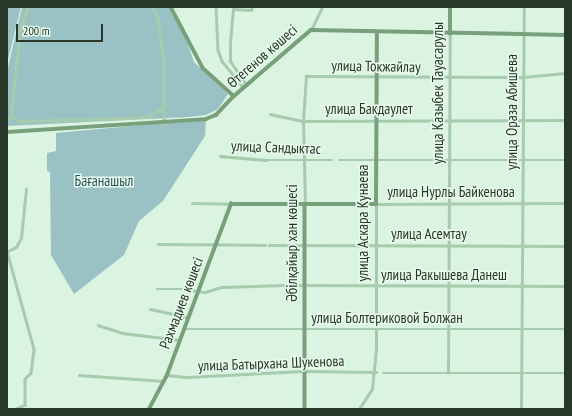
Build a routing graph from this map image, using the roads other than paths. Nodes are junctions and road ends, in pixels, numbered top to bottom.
1 (28, 7) edge
2 (153, 7) edge
3 (171, 7) edge
4 (216, 7) edge
5 (252, 7) edge
6 (322, 7) edge
7 (450, 7) edge
8 (524, 7) edge
9 (311, 30) junction
10 (377, 33) junction
11 (450, 34) junction
12 (523, 36) junction
13 (565, 36) edge
14 (565, 72) edge
15 (306, 76) joint
16 (376, 77) junction
17 (450, 77) junction
18 (523, 77) junction
19 (244, 86) junction
20 (234, 96) junction
21 (164, 108) junction
22 (270, 114) dead end
23 (11, 115) junction
24 (375, 120) junction
25 (565, 120) edge
26 (7, 121) edge
27 (303, 121) junction
28 (449, 121) junction
29 (523, 122) junction
30 (164, 124) junction
31 (7, 132) edge
32 (220, 156) dead end
33 (304, 159) junction
34 (332, 160) dead end
35 (339, 160) dead end
36 (376, 160) junction
37 (449, 160) junction
38 (565, 160) edge
39 (522, 161) junction
40 (26, 188) dead end
41 (192, 203) dead end
42 (565, 203) edge
43 (231, 204) junction
44 (305, 204) junction
45 (376, 204) junction
46 (450, 204) junction
47 (522, 204) junction
48 (158, 244) dead end
49 (216, 245) junction
50 (305, 245) junction
51 (375, 245) junction
52 (449, 245) junction
53 (523, 246) junction
54 (565, 246) edge
55 (8, 251) edge
56 (304, 285) junction
57 (375, 286) junction
58 (522, 286) junction
59 (565, 286) edge
60 (448, 287) junction
61 (156, 289) dead end
62 (200, 291) junction
63 (150, 309) dead end
64 (188, 318) junction
65 (98, 325) dead end
66 (376, 327) junction
67 (304, 328) junction
68 (184, 329) junction
69 (447, 329) junction
70 (521, 329) junction
71 (565, 329) edge
72 (180, 340) junction
73 (304, 372) junction
74 (372, 372) junction
75 (376, 372) dead end
76 (382, 372) dead end
77 (521, 373) junction
78 (565, 373) edge
79 (448, 374) junction
80 (79, 375) dead end
81 (167, 375) junction
82 (164, 381) junction
83 (16, 409) edge
84 (149, 409) edge
85 (305, 409) edge
86 (359, 409) edge
87 (520, 409) edge

1 - 23 street
2 - 21 street
3 - 20 street
4 - 19 street
5 - 19 street
6 - 9 street
7 - 11 street, улица Казыбек Тауасарулы
8 - 12 street, улица Ораза Абишева
9 - 10 street, Өтегенов көшесі
9 - 19 street, Өтегенов көшесі
10 - 11 street, Өтегенов көшесі
10 - 16 street, улица Аскара Кунаева
11 - 12 street, Өтегенов көшесі
11 - 17 street, улица Казыбек Тауасарулы
12 - 13 street, Өтегенов көшесі
12 - 18 street, улица Ораза Абишева
14 - 18 street, улица Токжайлау
15 - 16 street, улица Токжайлау
15 - 27 street, Әбілқайыр хан көшесі
16 - 17 street, улица Токжайлау
16 - 24 street, улица Аскара Кунаева
17 - 18 street, улица Токжайлау
17 - 28 street, улица Казыбек Тауасарулы
18 - 29 street, улица Ораза Абишева
19 - 20 street, Өтегенов көшесі
20 - 30 street, Өтегенов көшесі
21 - 23 street
21 - 30 street
22 - 27 street, улица Бакдаулет
23 - 26 street
24 - 27 street, улица Бакдаулет
24 - 28 street, улица Бакдаулет
24 - 36 street, улица Аскара Кунаева
25 - 29 street, улица Бакдаулет
27 - 33 street, Әбілқайыр хан көшесі
28 - 29 street, улица Бакдаулет
28 - 37 street, улица Казыбек Тауасарулы
29 - 39 street, улица Ораза Абишева
30 - 31 street, Өтегенов көшесі
32 - 33 street, улица Сандыктас
33 - 34 street, улица Сандыктас
33 - 44 street, Әбілқайыр хан көшесі
35 - 36 street, улица Сандыктас
36 - 37 street, улица Сандыктас
36 - 45 street, улица Аскара Кунаева
37 - 39 street, улица Сандыктас
37 - 46 street, улица Казыбек Тауасарулы
38 - 39 street, улица Сандыктас
39 - 47 street, улица Ораза Абишева
40 - 55 street
41 - 43 street, улица Нурлы Байкенова
42 - 47 street, улица Нурлы Байкенова
43 - 44 street, улица Нурлы Байкенова
43 - 49 street, Рахмадиев көшесі
44 - 45 street, улица Нурлы Байкенова
44 - 50 street, Әбілқайыр хан көшесі
45 - 46 street, улица Нурлы Байкенова
45 - 51 street, улица Аскара Кунаева
46 - 47 street, улица Нурлы Байкенова
46 - 52 street, улица Казыбек Тауасарулы
47 - 53 street, улица Ораза Абишева
48 - 49 street, улица Асемтау
49 - 50 street, улица Асемтау
49 - 62 street, Рахмадиев көшесі
50 - 51 street, улица Асемтау
50 - 56 street, Әбілқайыр хан көшесі
51 - 52 street, улица Асемтау
51 - 57 street, улица Аскара Кунаева
52 - 53 street, улица Асемтау
52 - 60 street, улица Казыбек Тауасарулы
53 - 54 street, улица Асемтау
53 - 58 street, улица Ораза Абишева
55 - 83 street
56 - 57 street, улица Ракышева Данеш
56 - 62 street, улица Ракышева Данеш
56 - 67 street, Әбілқайыр хан көшесі
57 - 60 street, улица Ракышева Данеш
57 - 66 street, улица Аскара Кунаева
58 - 59 street, улица Ракышева Данеш
58 - 60 street, улица Ракышева Данеш
58 - 70 street, улица Ораза Абишева
60 - 69 street, улица Казыбек Тауасарулы
61 - 62 street, улица Ракышева Данеш
62 - 64 street, Рахмадиев көшесі
63 - 64 street
64 - 68 street, Рахмадиев көшесі
65 - 72 street
66 - 67 street, улица Болтериковой Болжан
66 - 69 street, улица Болтериковой Болжан
66 - 74 street, улица Аскара Кунаева
67 - 68 street, улица Болтериковой Болжан
67 - 73 street, Әбілқайыр хан көшесі
68 - 72 street, Рахмадиев көшесі
69 - 70 street, улица Болтериковой Болжан
69 - 79 street, улица Казыбек Тауасарулы
70 - 71 street, улица Болтериковой Болжан
70 - 77 street, улица Ораза Абишева
72 - 81 street, Рахмадиев көшесі
73 - 74 street, улица Батырхана Шукенова
73 - 81 street, улица Батырхана Шукенова
73 - 85 street, Әбілқайыр хан көшесі
74 - 75 street, улица Батырхана Шукенова
74 - 86 street, улица Аскара Кунаева
76 - 79 street
77 - 78 street
77 - 79 street
77 - 87 street, улица Ораза Абишева
80 - 82 street
81 - 82 street, Рахмадиев көшесі
82 - 84 street, Рахмадиев көшесі

